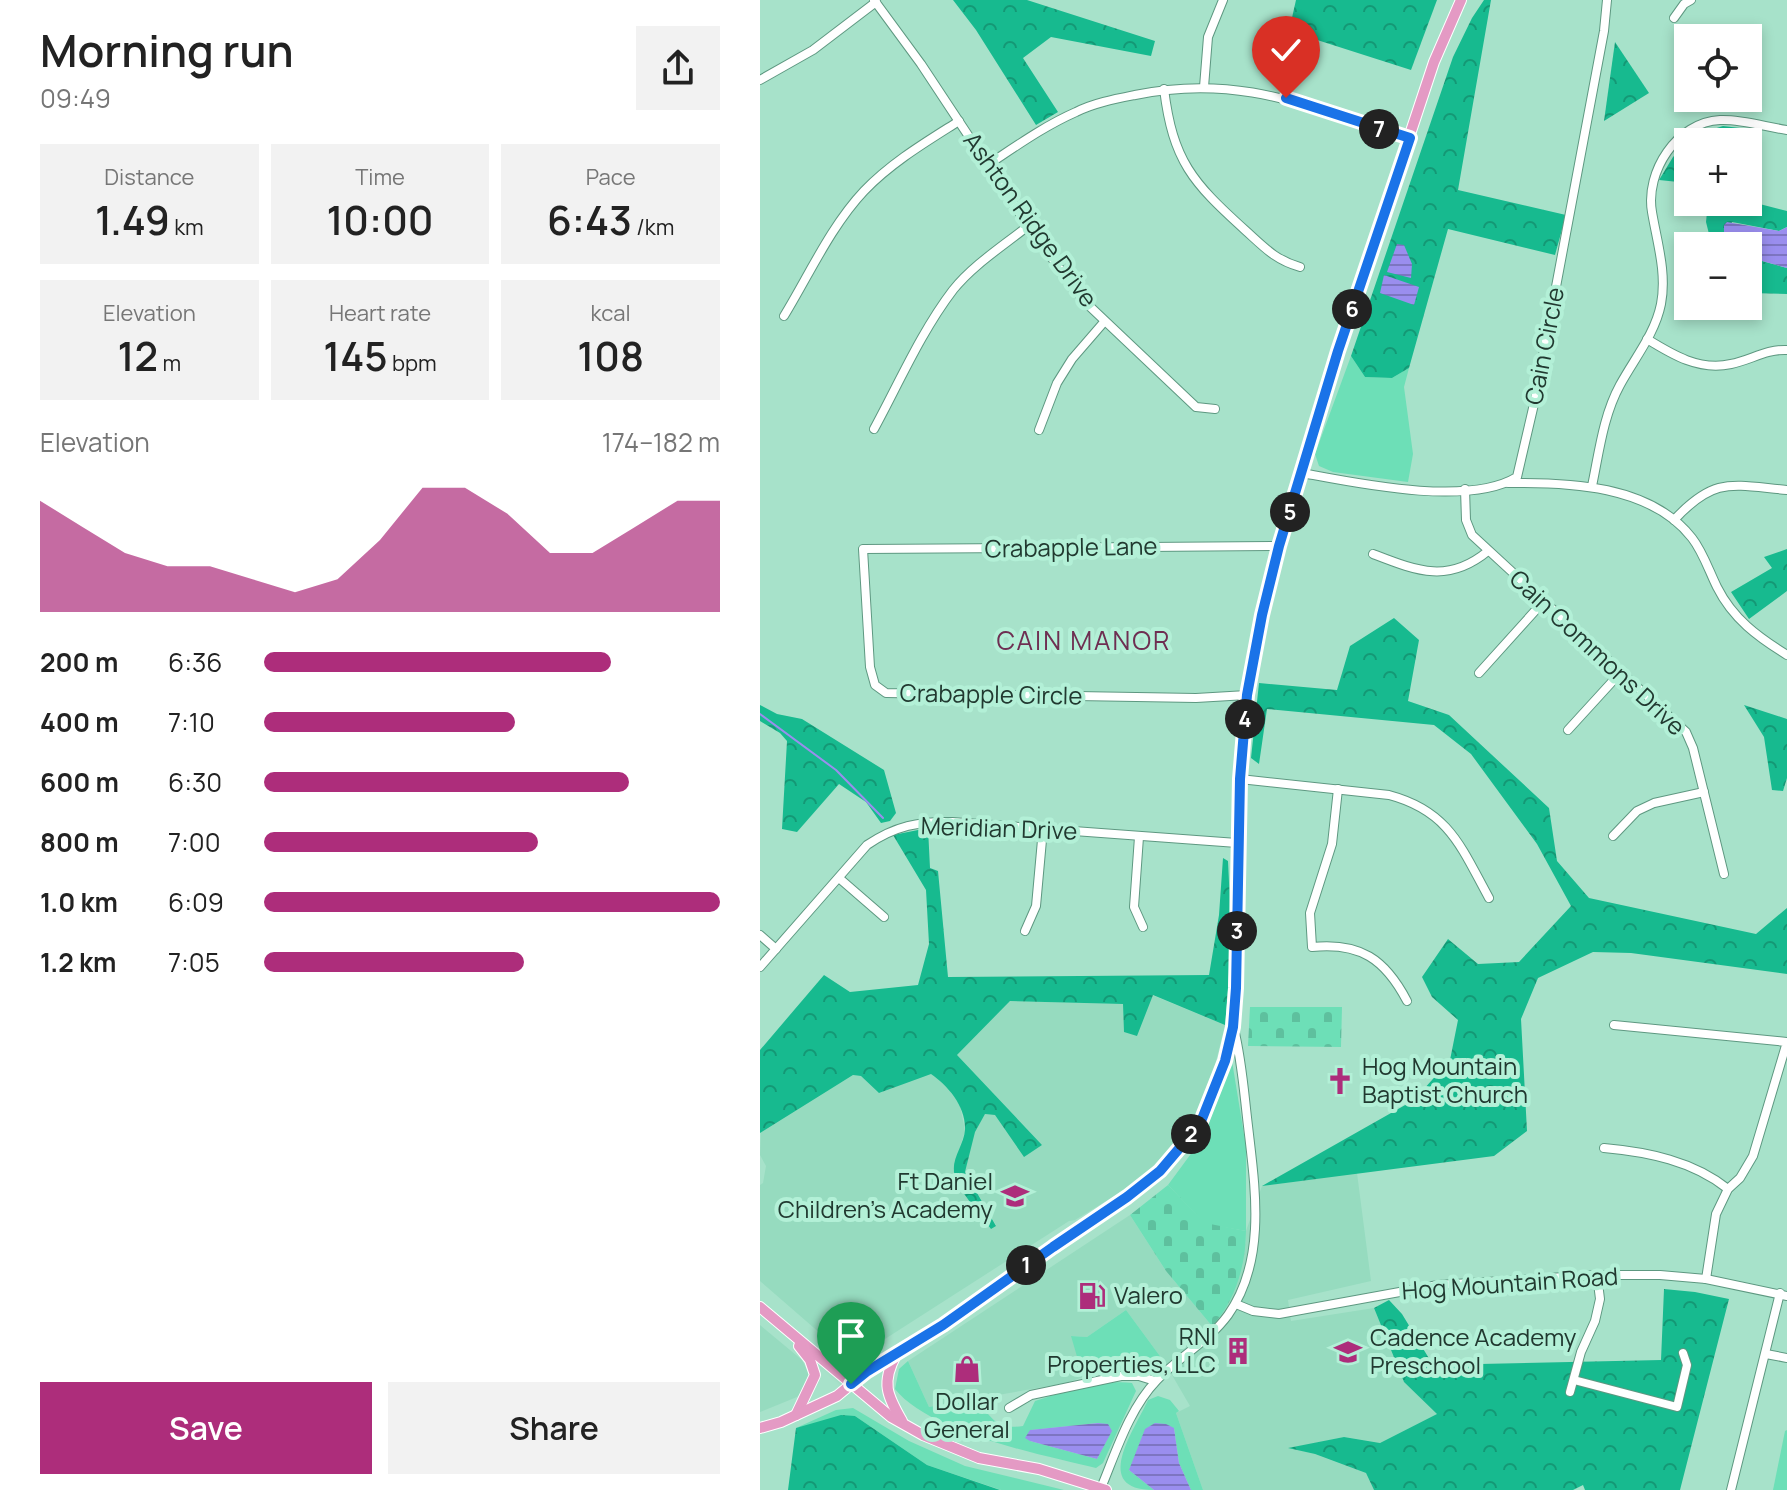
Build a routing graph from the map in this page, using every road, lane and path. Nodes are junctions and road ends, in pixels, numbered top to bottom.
1 (1223, 0) edge
2 (1461, 0) edge
3 (1607, 0) edge
4 (1691, 0) edge
5 (875, 1) edge
6 (1674, 18) dead end
7 (760, 80) edge
8 (1204, 87) junction
9 (1164, 89) junction
10 (959, 121) junction
11 (1787, 130) edge
12 (1410, 138) junction
13 (986, 166) junction
14 (1028, 226) junction
15 (1300, 267) dead end
16 (784, 316) dead end
17 (1104, 322) junction
18 (1647, 339) junction
19 (1787, 350) edge
20 (1215, 409) dead end
21 (874, 429) dead end
22 (1039, 430) dead end
23 (1302, 473) junction
24 (1507, 483) junction
25 (1592, 486) junction
26 (1465, 489) junction
27 (1787, 490) edge
28 (1674, 520) junction
29 (1279, 546) junction
30 (863, 549) joint
31 (1488, 551) junction
32 (1373, 554) dead end
33 (1543, 602) junction
34 (1787, 655) edge
35 (1621, 672) junction
36 (1479, 673) dead end
37 (1247, 695) junction
38 (1568, 730) dead end
39 (1240, 779) junction
40 (1338, 789) junction
41 (1704, 792) junction
42 (1043, 829) junction
43 (1613, 836) dead end
44 (1139, 837) junction
45 (1237, 843) junction
46 (1724, 874) dead end
47 (839, 878) junction
48 (1489, 898) dead end
49 (884, 917) dead end
50 (1143, 927) dead end
51 (1025, 931) dead end
52 (760, 935) edge
53 (776, 949) junction
54 (760, 967) edge
55 (1407, 1001) dead end
56 (1614, 1025) dead end
57 (1233, 1027) junction
58 (1604, 1148) dead end
59 (1728, 1189) junction
60 (1597, 1275) junction
61 (1706, 1279) junction
62 (1783, 1295) edge
63 (1236, 1304) junction
64 (760, 1307) edge
65 (789, 1331) junction
66 (898, 1352) junction
67 (1683, 1353) dead end
68 (1766, 1354) junction
69 (1787, 1358) edge
70 (1574, 1380) junction
71 (1155, 1381) junction
72 (851, 1384) junction
73 (1570, 1392) dead end
74 (1009, 1408) dead end
75 (796, 1415) junction
76 (903, 1423) junction
77 (760, 1428) edge
78 (1103, 1489) edge
79 (1731, 1490) edge

1 - 8 street
2 - 12 main road
3 - 24 street, Cain Circle
4 - 6 street
5 - 7 street
5 - 10 street, Ashton Ridge Drive
8 - 9 street
8 - 12 street
9 - 13 street
9 - 15 street
10 - 13 street, Ashton Ridge Drive
10 - 16 street
11 - 18 street
12 - 23 main road
13 - 14 street, Ashton Ridge Drive
14 - 17 street, Ashton Ridge Drive
14 - 21 street
17 - 20 street, Ashton Ridge Drive
17 - 22 street
18 - 19 street
18 - 25 street
23 - 26 street
23 - 29 main road
24 - 25 street
24 - 26 street
25 - 28 street
26 - 31 street, Cain Commons Drive
27 - 28 street
28 - 34 street
29 - 30 street, Crabapple Lane
29 - 37 main road
30 - 37 street, Crabapple Circle
31 - 32 street
31 - 33 street, Cain Commons Drive
33 - 35 street, Cain Commons Drive
33 - 36 street
35 - 38 street
35 - 41 street, Cain Commons Drive
37 - 39 main road
39 - 40 street
39 - 45 main road
40 - 48 street
40 - 55 street
41 - 43 street
41 - 46 street, Cain Commons Drive
42 - 44 street, Meridian Drive
42 - 47 street, Meridian Drive
42 - 51 street
44 - 45 street, Meridian Drive
44 - 50 street
45 - 57 main road
47 - 49 street
47 - 53 street, Meridian Drive
52 - 53 street
53 - 54 street, Meridian Drive
56 - 59 street
57 - 63 street
57 - 66 main road
58 - 59 street
59 - 61 street
60 - 61 street, Hog Mountain Road
60 - 63 street, Hog Mountain Road
60 - 70 street
61 - 62 street, Hog Mountain Road
62 - 68 street
63 - 71 street
64 - 65 main road
65 - 72 main road
65 - 75 main road
66 - 72 main road
66 - 76 main road
67 - 70 street
68 - 69 street
68 - 79 street
70 - 73 street
71 - 74 street
71 - 78 street
72 - 75 main road
72 - 76 main road
75 - 77 main road
76 - 78 main road

